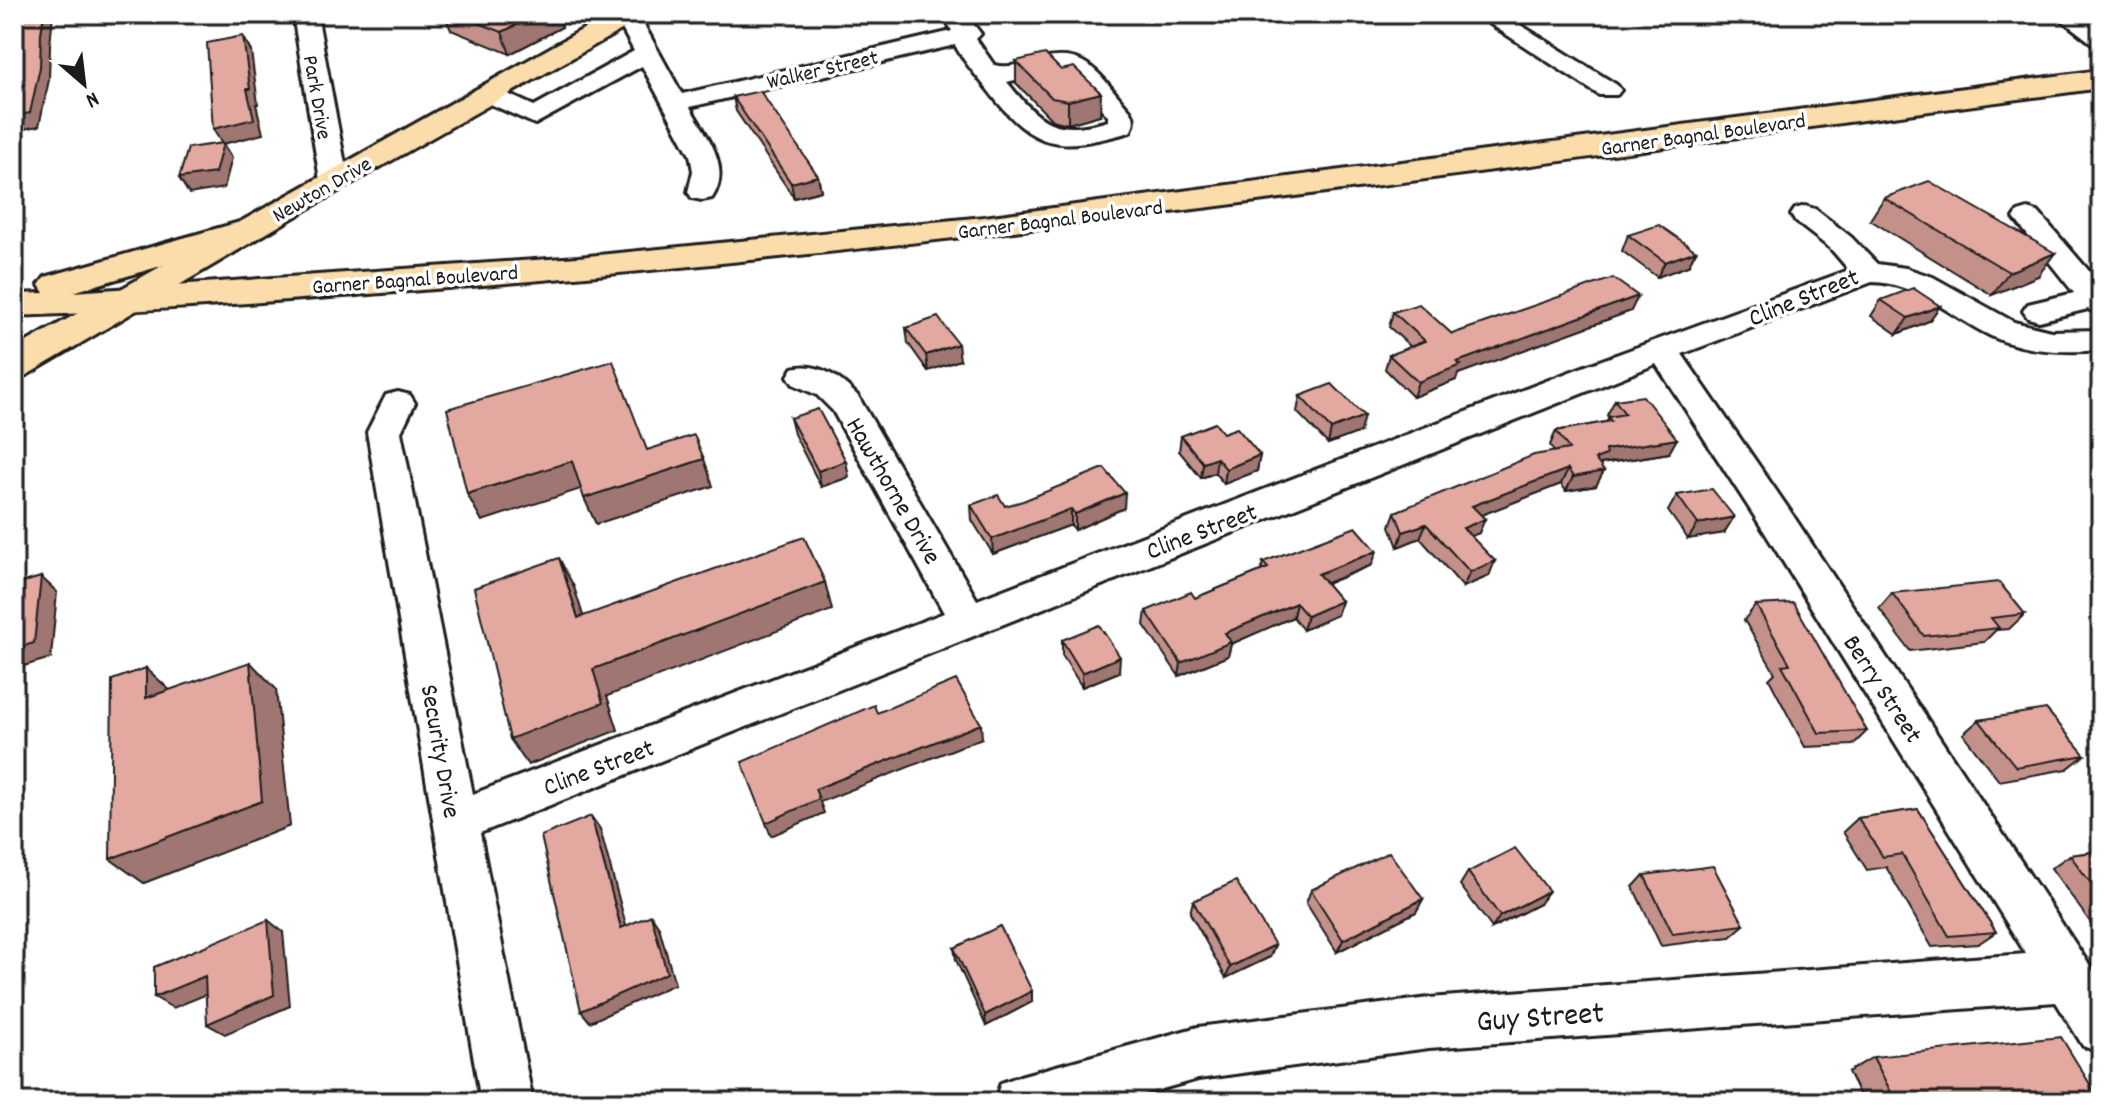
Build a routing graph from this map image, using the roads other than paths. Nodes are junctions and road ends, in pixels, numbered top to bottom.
1 (305, 14) edge
2 (1487, 14) edge
3 (2066, 14) edge
4 (628, 15) edge
5 (960, 28) edge
6 (2101, 39) edge
7 (648, 53) junction
8 (560, 63) junction
9 (986, 71) junction
10 (602, 79) junction
11 (2101, 79) edge
12 (1608, 90) dead end
13 (498, 99) junction
14 (676, 103) junction
15 (334, 180) junction
16 (702, 192) dead end
17 (1805, 215) dead end
18 (2028, 218) dead end
19 (247, 230) junction
20 (1869, 273) junction
21 (14, 296) edge
22 (127, 301) junction
23 (2098, 302) edge
24 (14, 305) edge
25 (2039, 311) dead end
26 (2101, 340) edge
27 (1663, 350) junction
28 (14, 366) edge
29 (805, 376) dead end
30 (398, 403) dead end
31 (969, 621) junction
32 (455, 822) junction
33 (2068, 976) junction
34 (2101, 1028) edge
35 (507, 1102) edge
36 (1020, 1102) edge

1 - 15 street, Park Drive
2 - 12 street
3 - 6 street
4 - 7 street
4 - 8 main road, Newton Drive
5 - 9 street
5 - 14 street, Walker Street
7 - 10 street
7 - 14 street
8 - 10 street
8 - 13 main road, Newton Drive
9 - 9 street
10 - 13 street
11 - 22 main road, Garner Bagnal Boulevard
13 - 15 main road, Newton Drive
14 - 16 street
15 - 19 main road, Newton Drive
17 - 20 street, Cline Street
18 - 23 street
19 - 21 main road
19 - 22 main road, Newton Drive
20 - 26 street
20 - 27 street, Cline Street
22 - 24 main road, Garner Bagnal Boulevard
22 - 28 main road, Newton Drive
23 - 25 street
27 - 31 street, Cline Street
27 - 33 street, Berry Street
29 - 31 street, Hawthorne Drive
30 - 32 street, Security Drive
31 - 32 street, Cline Street
32 - 35 street, Security Drive
33 - 34 street, Berry Street
33 - 36 street, Guy Street

